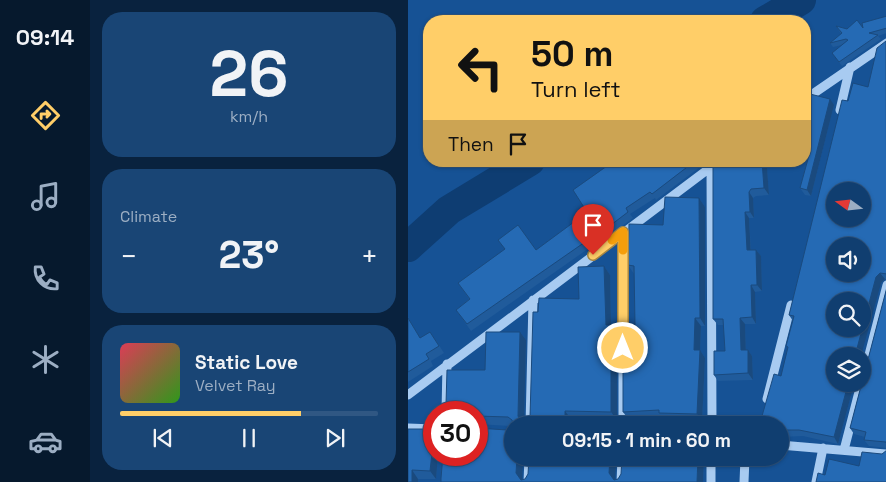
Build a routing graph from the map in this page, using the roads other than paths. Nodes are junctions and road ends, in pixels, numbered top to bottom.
1 (886, 43) edge
2 (850, 67) junction
3 (811, 95) edge
4 (838, 115) edge
5 (711, 167) edge
6 (715, 167) edge
7 (623, 232) junction
8 (886, 285) edge
9 (793, 298) edge
10 (533, 300) junction
11 (871, 347) edge
12 (447, 364) junction
13 (860, 392) edge
14 (408, 395) edge
15 (446, 401) edge
16 (765, 407) edge
17 (530, 416) edge
18 (622, 416) edge
19 (712, 416) edge
20 (408, 428) edge
21 (423, 429) edge
22 (789, 446) edge
23 (823, 448) junction
24 (844, 450) junction
25 (886, 454) edge
26 (529, 466) edge
27 (622, 466) edge
28 (711, 466) edge
29 (745, 466) edge
30 (528, 482) edge
31 (621, 482) edge
32 (710, 482) edge
33 (744, 482) edge
34 (816, 482) edge

1 - 2 street
2 - 3 street
2 - 4 street
5 - 7 street
6 - 19 street
7 - 10 street
7 - 18 street
8 - 11 street
9 - 16 street
10 - 12 street
10 - 17 street
12 - 14 street
12 - 15 street
13 - 24 street
20 - 21 street
22 - 23 street
23 - 24 street
23 - 34 street
24 - 25 street
26 - 30 street
27 - 31 street
28 - 32 street
29 - 33 street

